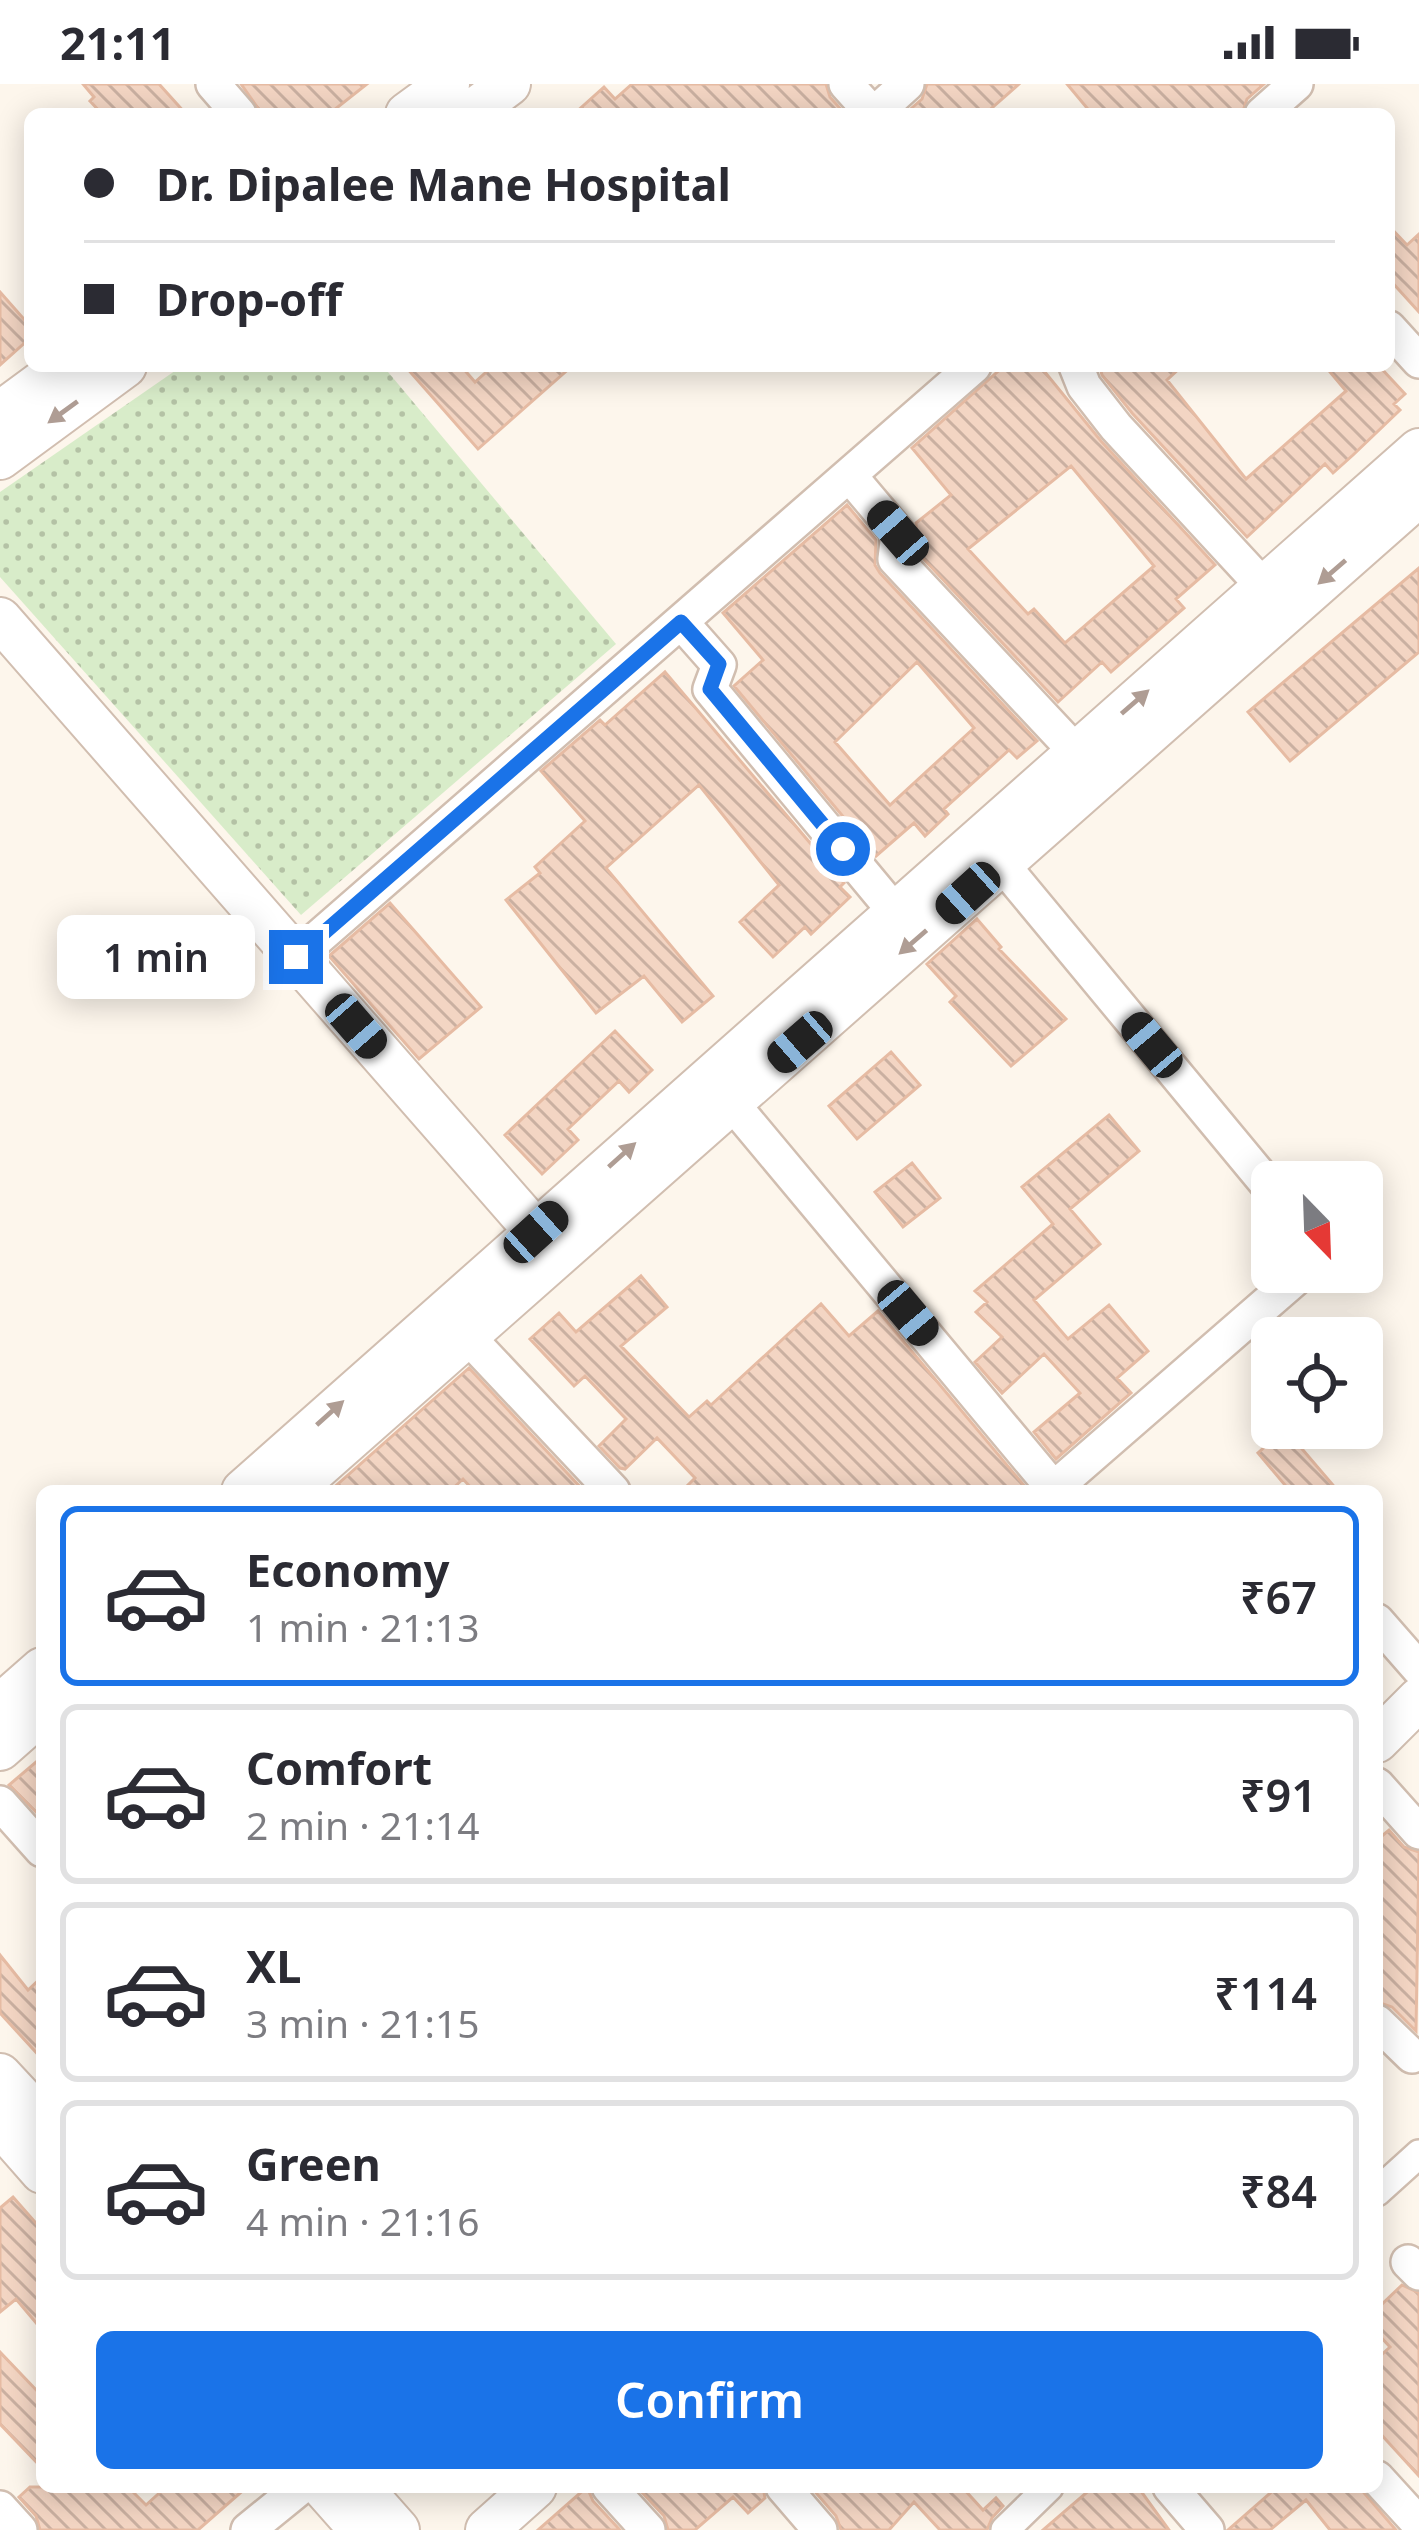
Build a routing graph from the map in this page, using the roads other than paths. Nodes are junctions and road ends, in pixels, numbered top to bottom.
1 (213, 84) edge
2 (448, 84) edge
3 (509, 84) edge
4 (847, 84) edge
5 (907, 84) edge
6 (1296, 84) edge
7 (234, 108) edge
8 (415, 108) edge
9 (477, 108) edge
10 (868, 108) edge
11 (880, 108) edge
12 (1269, 108) edge
13 (1395, 335) edge
14 (1419, 361) edge
15 (56, 372) edge
16 (114, 372) edge
17 (967, 372) edge
18 (1078, 372) edge
19 (0, 412) edge
20 (1419, 450) edge
21 (0, 458) edge
22 (849, 475) junction
23 (1419, 495) edge
24 (1264, 587) junction
25 (0, 619) edge
26 (681, 622) junction
27 (0, 662) edge
28 (1077, 752) junction
29 (991, 851) junction
30 (896, 913) junction
31 (296, 957) junction
32 (721, 1089) junction
33 (1251, 1165) edge
34 (538, 1250) junction
35 (1279, 1293) edge
36 (455, 1324) junction
37 (251, 1485) edge
38 (297, 1485) edge
39 (607, 1485) edge
40 (1048, 1485) edge
41 (1058, 1485) edge
42 (1383, 1629) edge
43 (1419, 1669) edge
44 (36, 1674) edge
45 (1419, 1700) edge
46 (0, 1706) edge
47 (36, 1717) edge
48 (1383, 1735) edge
49 (0, 1749) edge
50 (1383, 1792) edge
51 (0, 1803) edge
52 (1419, 1832) edge
53 (36, 1843) edge
54 (1383, 2027) edge
55 (1412, 2056) dead end
56 (0, 2075) edge
57 (25, 2143) edge
58 (1419, 2154) edge
59 (1383, 2187) edge
60 (1383, 2485) edge
61 (294, 2493) edge
62 (328, 2493) edge
63 (365, 2493) edge
64 (528, 2493) edge
65 (614, 2493) edge
66 (788, 2493) edge
67 (1043, 2493) edge
68 (1175, 2493) edge
69 (0, 2508) edge
70 (1419, 2524) edge
71 (20, 2530) edge
72 (248, 2530) edge
73 (361, 2530) edge
74 (398, 2530) edge
75 (487, 2530) edge
76 (648, 2530) edge
77 (820, 2530) edge
78 (1005, 2530) edge
79 (1208, 2530) edge

1 - 7 street
2 - 8 street
3 - 9 street
4 - 10 street
5 - 11 street
6 - 12 street
13 - 14 street
15 - 19 street
16 -> 21 street
17 - 22 street
18 - 24 street
20 - 24 street
22 - 26 street
22 - 28 street
23 -> 29 street
28 -> 24 street
25 - 31 street
26 - 30 street
26 - 31 street
27 - 34 street
28 - 29 street
29 - 30 street
29 -> 32 street
29 - 33 street
30 - 32 street
31 - 34 street
32 - 34 street
32 - 40 street
34 - 36 street
35 - 41 street
37 -> 36 street
36 - 38 street
36 - 39 street
42 - 43 street
44 - 46 street
45 - 48 street
47 - 49 street
50 - 52 street
51 - 53 street
54 - 55 street
56 - 57 street
58 - 59 street
60 - 70 street
61 - 72 street
62 - 73 street
63 - 74 street
64 - 75 street
65 - 76 street
66 - 77 street
67 - 78 street
68 - 79 street
69 - 71 street

